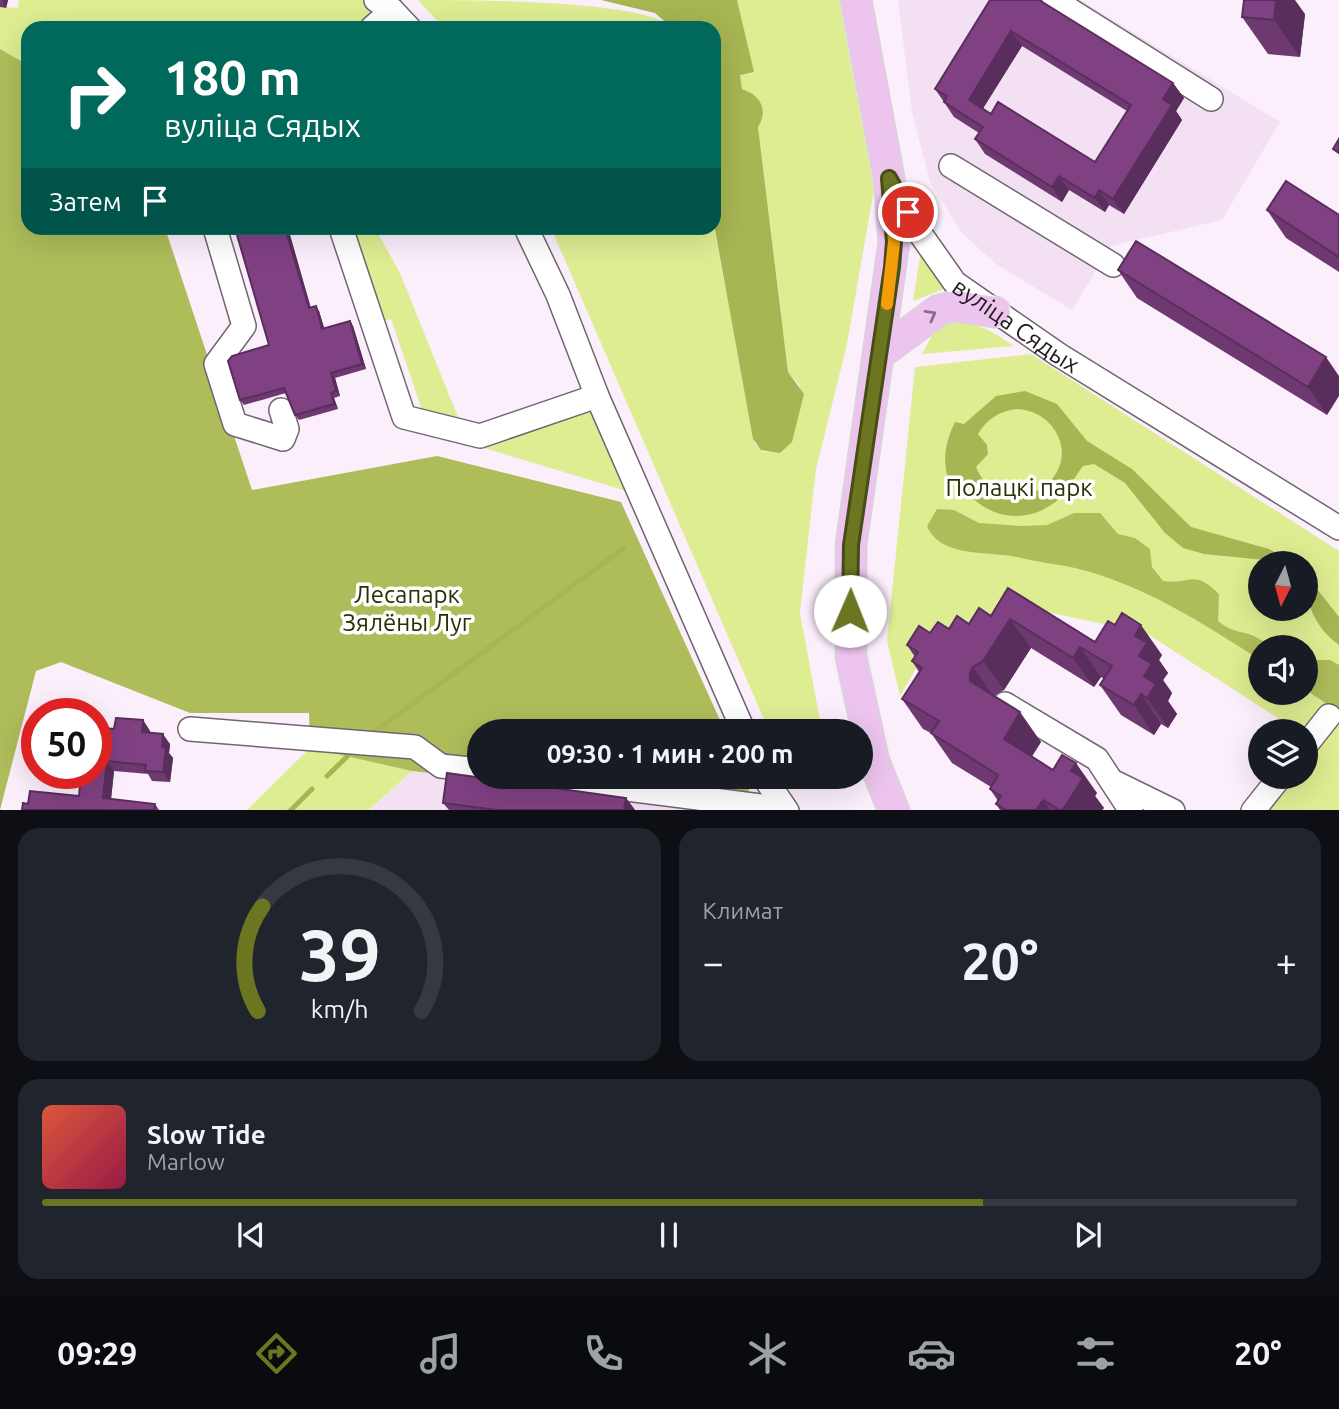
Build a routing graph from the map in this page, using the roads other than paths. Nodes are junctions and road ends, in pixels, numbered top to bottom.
1 (856, 0) edge
2 (1054, 0) edge
3 (386, 3) edge
4 (376, 21) edge
5 (403, 21) edge
6 (1211, 99) dead end
7 (951, 166) dead end
8 (889, 178) junction
9 (217, 235) edge
10 (343, 235) edge
11 (529, 235) edge
12 (1113, 265) dead end
13 (995, 312) junction
14 (878, 355) junction
15 (597, 396) junction
16 (281, 410) dead end
17 (1339, 528) edge
18 (1005, 704) edge
19 (1329, 716) dead end
20 (738, 719) edge
21 (190, 729) dead end
22 (1318, 730) edge
23 (467, 768) edge
24 (1115, 783) junction
25 (624, 789) edge
26 (772, 789) edge
27 (1270, 789) edge
28 (885, 807) edge
29 (785, 810) edge
30 (1131, 810) edge
31 (1173, 810) edge
32 (1253, 810) edge

1 - 8 main road, вуліца Сядых
2 - 6 street
3 - 4 street
3 - 5 street
7 - 12 street
8 - 13 street, вуліца Сядых
8 - 14 main road
9 - 16 street
10 - 15 street
11 - 15 street
14 -> 13 main road
13 - 17 street, вуліца Сядых
14 - 28 main road
15 - 20 street
18 - 24 street
19 - 22 street
21 - 23 street
24 - 30 street
24 - 31 street
25 - 29 street
26 - 29 street
27 - 32 street

